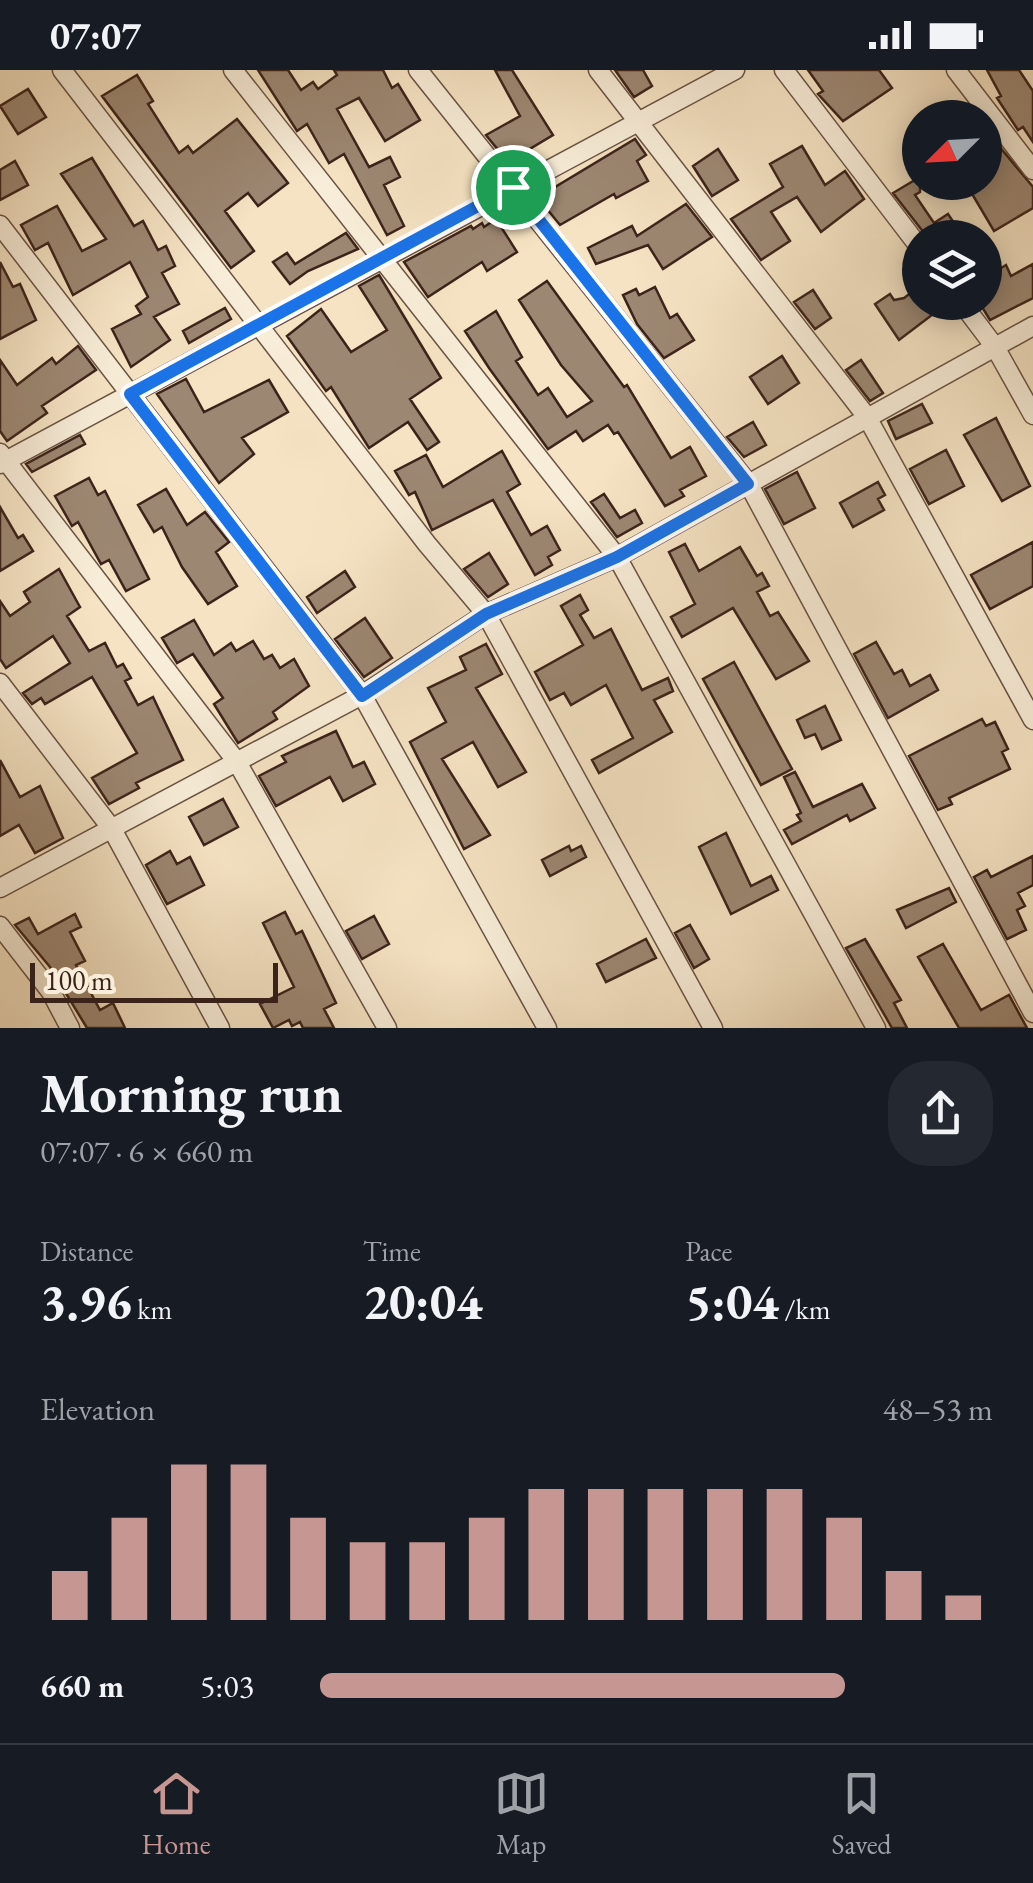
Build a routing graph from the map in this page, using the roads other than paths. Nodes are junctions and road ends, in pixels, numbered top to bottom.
1 (62, 70) edge
2 (233, 70) edge
3 (418, 70) edge
4 (598, 70) edge
5 (735, 70) edge
6 (784, 70) edge
7 (956, 70) edge
8 (638, 120) junction
9 (1033, 170) edge
10 (513, 187) junction
11 (902, 224) edge
12 (0, 225) edge
13 (381, 258) junction
14 (976, 320) edge
15 (258, 324) junction
16 (1033, 326) edge
17 (995, 346) junction
18 (130, 394) junction
19 (1033, 416) edge
20 (867, 417) junction
21 (2, 459) edge
22 (748, 484) junction
23 (617, 557) junction
24 (486, 614) junction
25 (0, 684) edge
26 (362, 696) junction
27 (1033, 720) edge
28 (236, 762) junction
29 (112, 829) junction
30 (0, 888) edge
31 (0, 926) edge
32 (1033, 1013) edge
33 (70, 1028) edge
34 (220, 1028) edge
35 (387, 1028) edge
36 (547, 1028) edge
37 (713, 1028) edge
38 (876, 1028) edge

1 - 15 street
2 - 13 street
3 - 10 street
4 - 8 street
5 - 8 street
6 - 11 street
7 - 9 street
8 - 10 street
8 - 20 street
10 - 13 street
10 - 22 street
12 - 18 street
13 - 15 street
13 - 23 street
14 - 17 street
15 - 18 street
15 - 24 street
16 - 17 street
17 - 19 street
17 - 20 street
18 - 21 street
18 - 26 street
20 - 22 street
20 - 27 street
21 - 28 street
22 - 23 street
22 - 32 street
23 - 24 street
23 - 38 street
24 - 26 street
24 - 37 street
25 - 29 street
26 - 28 street
26 - 36 street
28 - 29 street
28 - 35 street
29 - 30 street
29 - 34 street
31 - 33 street

